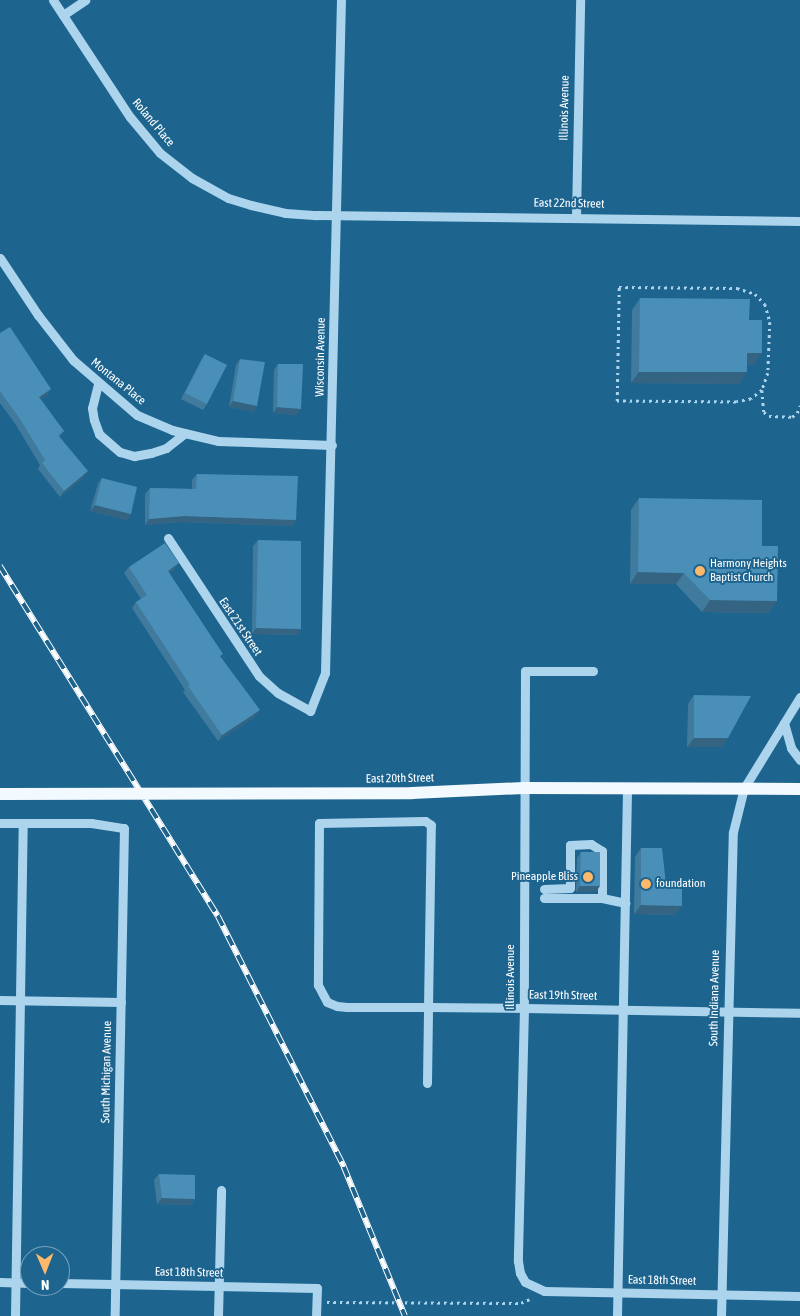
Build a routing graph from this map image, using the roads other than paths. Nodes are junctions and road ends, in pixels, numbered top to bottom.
1 (54, 0) edge
2 (85, 0) edge
3 (341, 0) edge
4 (580, 0) edge
5 (63, 15) junction
6 (337, 214) junction
7 (576, 217) junction
8 (800, 220) edge
9 (0, 258) edge
10 (98, 384) junction
11 (185, 433) junction
12 (332, 445) junction
13 (168, 538) dead end
14 (593, 671) dead end
15 (800, 697) edge
16 (310, 711) joint
17 (784, 723) junction
18 (800, 760) edge
19 (524, 788) junction
20 (627, 788) junction
21 (744, 788) junction
22 (800, 789) edge
23 (0, 794) edge
24 (0, 823) edge
25 (23, 823) junction
26 (570, 888) junction
27 (602, 898) junction
28 (570, 899) junction
29 (625, 903) junction
30 (0, 1000) edge
31 (19, 1000) junction
32 (121, 1002) junction
33 (428, 1007) junction
34 (524, 1008) junction
35 (623, 1010) junction
36 (727, 1012) junction
37 (800, 1014) edge
38 (427, 1083) dead end
39 (221, 1190) dead end
40 (0, 1282) edge
41 (15, 1282) junction
42 (20, 1282) edge
43 (525, 1282) joint
44 (70, 1283) edge
45 (116, 1284) junction
46 (219, 1286) junction
47 (618, 1293) junction
48 (722, 1294) junction
49 (800, 1296) edge
50 (15, 1316) edge
51 (115, 1316) edge
52 (218, 1316) edge
53 (316, 1316) edge
54 (618, 1316) edge
55 (721, 1316) edge

1 - 5 street, Roland Place
2 - 5 street
3 - 6 street, Wisconsin Avenue
4 - 7 street, Illinois Avenue
5 - 6 street, Roland Place
6 - 7 street, East 22nd Street
6 - 12 street, Wisconsin Avenue
7 - 8 street, East 22nd Street
9 - 10 street, Montana Place
10 - 11 street, Montana Place
10 - 11 street
11 - 12 street, Montana Place
12 - 16 street, Wisconsin Avenue
13 - 16 street, East 21st Street
14 - 19 street, Illinois Avenue
15 - 17 street, South Indiana Avenue
17 - 18 street
17 - 21 street, South Indiana Avenue
19 - 20 main road, East 20th Street
19 - 23 main road, East 20th Street, bridge
19 - 34 street, Illinois Avenue
20 - 21 main road, East 20th Street
20 - 29 street
21 - 22 main road, East 20th Street
21 - 36 street, South Indiana Avenue
24 - 25 street
25 - 31 street
25 - 32 street, South Michigan Avenue
26 - 27 street
26 - 28 street
26 - 28 street
27 - 28 street
27 - 29 street
29 - 35 street
30 - 31 street
31 - 32 street
31 - 41 street
32 - 45 street, South Michigan Avenue
33 - 33 street, East 19th Street
33 - 34 street, East 19th Street
33 - 38 street
34 - 35 street, East 19th Street
34 - 43 street, Illinois Avenue
35 - 36 street, East 19th Street
35 - 47 street
36 - 37 street, East 19th Street
36 - 48 street, South Indiana Avenue
39 - 46 street
40 - 41 street
41 - 42 street
41 - 50 street
43 - 47 street, East 18th Street
44 - 45 street, East 18th Street
45 - 46 street, East 18th Street
45 - 51 street, South Michigan Avenue
46 - 52 street
46 - 53 street, East 18th Street
47 - 48 street, East 18th Street
47 - 54 street
48 - 49 street, East 18th Street
48 - 55 street, South Indiana Avenue

